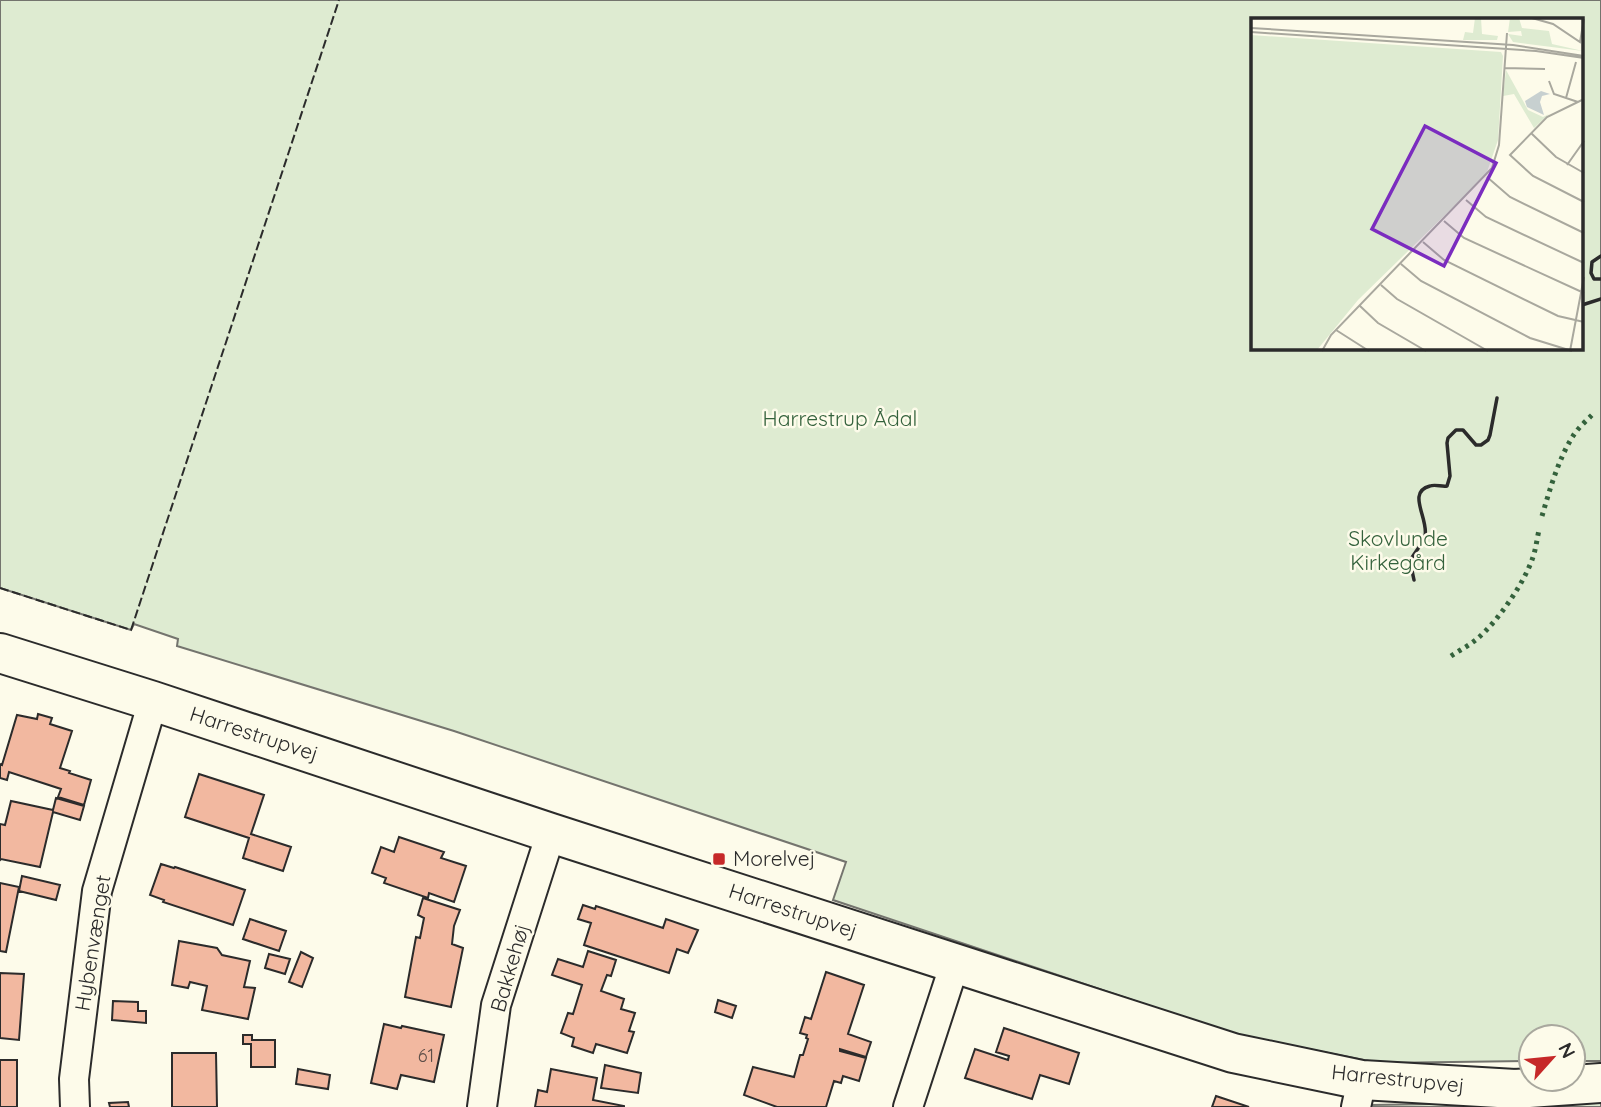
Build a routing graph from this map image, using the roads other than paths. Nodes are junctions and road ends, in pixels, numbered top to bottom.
1 (0, 653) edge
2 (153, 701) junction
3 (551, 833) junction
4 (956, 963) junction
5 (1601, 1083) edge
6 (1359, 1093) edge
7 (75, 1107) edge
8 (482, 1107) edge
9 (908, 1107) edge

1 - 2 street, Harrestrupvej
2 - 3 street, Harrestrupvej
2 - 7 street, Hybenvænget
3 - 4 street, Harrestrupvej
3 - 8 street, Bakkehøj
4 - 6 street, Harrestrupvej
4 - 9 street
5 - 6 street, Harrestrupvej

